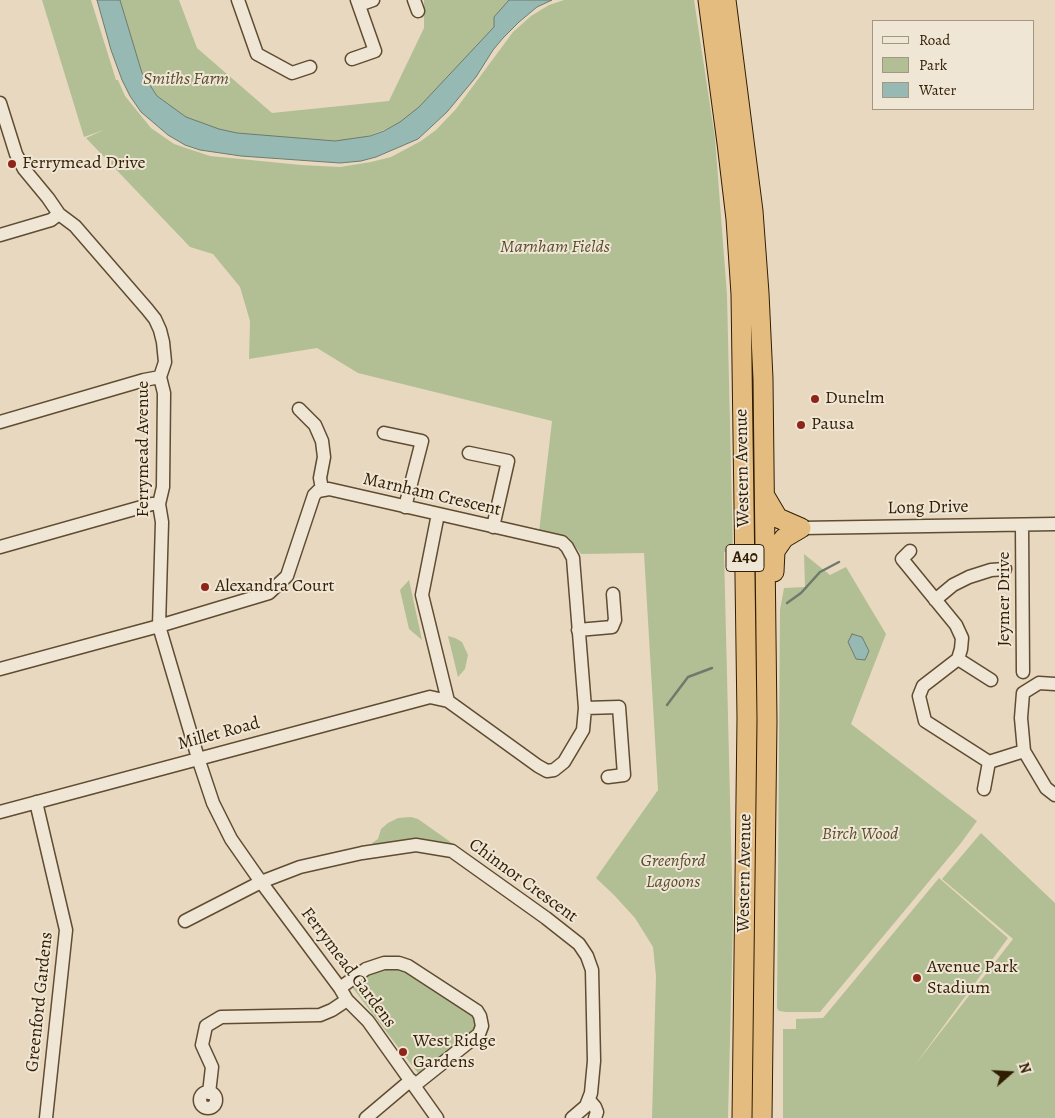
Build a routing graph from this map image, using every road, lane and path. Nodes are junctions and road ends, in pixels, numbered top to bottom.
1 (238, 0) edge
2 (373, 0) edge
3 (708, 0) edge
4 (726, 0) edge
5 (358, 2) edge
6 (352, 59) dead end
7 (310, 67) dead end
8 (0, 103) edge
9 (59, 214) junction
10 (0, 235) edge
11 (160, 377) junction
12 (299, 409) dead end
13 (0, 422) edge
14 (384, 433) dead end
15 (469, 453) dead end
16 (322, 489) junction
17 (764, 495) junction
18 (159, 504) junction
19 (405, 507) junction
20 (438, 514) junction
21 (1055, 524) edge
22 (1022, 525) junction
23 (493, 526) junction
24 (800, 528) junction
25 (0, 547) edge
26 (910, 551) dead end
27 (1005, 569) dead end
28 (613, 594) dead end
29 (935, 600) junction
30 (159, 626) junction
31 (578, 630) junction
32 (958, 659) junction
33 (0, 669) edge
34 (1023, 672) dead end
35 (991, 680) dead end
36 (1055, 684) edge
37 (448, 701) junction
38 (585, 708) junction
39 (767, 721) junction
40 (1024, 751) junction
41 (198, 758) junction
42 (989, 762) junction
43 (608, 777) dead end
44 (984, 789) dead end
45 (1055, 795) edge
46 (36, 802) junction
47 (0, 812) edge
48 (231, 839) joint
49 (261, 882) junction
50 (185, 921) dead end
51 (340, 988) junction
52 (347, 1000) junction
53 (413, 1082) junction
54 (589, 1100) junction
55 (206, 1113) edge
56 (46, 1118) edge
57 (366, 1118) edge
58 (437, 1118) edge
59 (572, 1118) edge
60 (595, 1118) edge
61 (742, 1118) edge
62 (762, 1118) edge

1 - 7 street
2 - 5 street
3 - 61 highway, Western Avenue / A40
4 - 17 highway, Western Avenue / A40
5 - 6 street
8 - 9 street, Ferrymead Avenue
9 - 10 street
9 - 11 street, Ferrymead Avenue
11 - 13 street
11 - 18 street, Ferrymead Avenue
12 - 16 street
14 - 19 street
15 - 23 street
16 - 19 street, Marnham Crescent
16 - 30 street
17 - 24 highway
17 - 39 highway, Western Avenue / A40
18 - 25 street
18 - 30 street, Ferrymead Avenue
19 - 20 street, Marnham Crescent
20 - 23 street, Marnham Crescent
20 - 37 street
21 - 22 street, Long Drive
22 - 24 street, Long Drive
22 - 34 street, Jeymer Drive
23 - 31 street, Marnham Crescent
24 - 39 highway
26 - 29 street
27 - 29 street
28 - 31 street
29 - 32 street
30 - 33 street
30 - 41 street, Ferrymead Avenue
31 - 38 street, Marnham Crescent
32 - 35 street
32 - 42 street
36 - 40 street
37 - 38 street, Marnham Crescent
37 - 41 street, Millet Road
38 - 43 street
39 - 62 highway, Western Avenue / A40
40 - 42 street
40 - 45 street
41 - 46 street, Millet Road
41 - 48 street, Ferrymead Avenue
42 - 44 street
46 - 47 street, Millet Road
46 - 56 street, Greenford Gardens
48 - 49 street, Ferrymead Gardens
49 - 50 street, Chinnor Crescent
49 - 51 street, Ferrymead Gardens
49 - 54 street, Chinnor Crescent
51 - 52 street, Ferrymead Gardens
51 - 53 street
52 - 53 street, Ferrymead Gardens
52 - 55 street
53 - 57 street
53 - 58 street, Ferrymead Gardens
54 - 59 street
54 - 60 street, Chinnor Crescent

